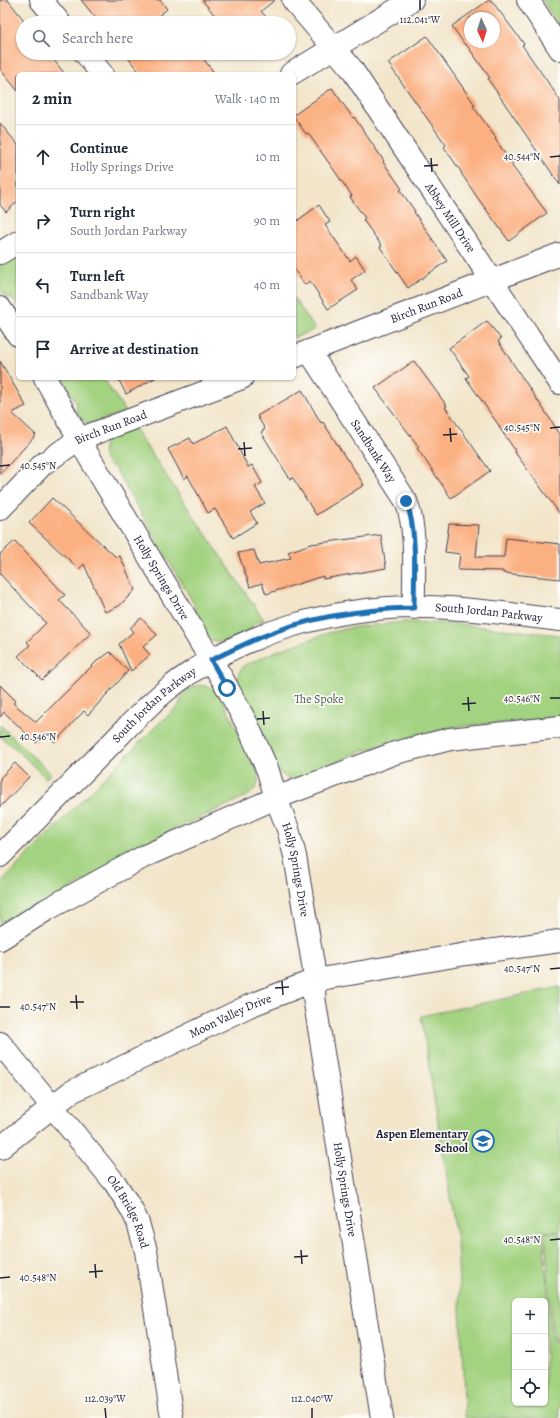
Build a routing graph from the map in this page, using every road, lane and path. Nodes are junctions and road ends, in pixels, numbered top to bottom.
1 (42, 0) edge
2 (293, 0) edge
3 (412, 0) edge
4 (528, 0) edge
5 (55, 16) edge
6 (334, 48) junction
7 (560, 49) edge
8 (91, 60) edge
9 (100, 72) edge
10 (294, 72) edge
11 (16, 243) edge
12 (0, 253) edge
13 (560, 254) edge
14 (493, 281) junction
15 (0, 308) edge
16 (16, 332) edge
17 (301, 354) edge
18 (46, 380) edge
19 (237, 380) edge
20 (560, 383) edge
21 (79, 439) junction
22 (0, 509) edge
23 (414, 608) junction
24 (560, 620) edge
25 (211, 660) junction
26 (560, 727) edge
27 (276, 798) junction
28 (0, 856) edge
29 (0, 939) edge
30 (560, 940) edge
31 (315, 980) junction
32 (0, 1043) edge
33 (52, 1106) junction
34 (0, 1148) edge
35 (172, 1418) edge
36 (382, 1418) edge

1 - 5 street
2 - 6 street, Abbey Mill Drive
3 - 6 street
4 - 7 street
6 - 10 street
6 - 14 street, Abbey Mill Drive
8 - 9 street
11 - 12 street
13 - 14 street, Birch Run Road
14 - 17 street, Birch Run Road
14 - 20 street, Abbey Mill Drive
15 - 16 street
17 - 23 street, Sandbank Way
18 - 21 street, Holly Springs Drive
19 - 21 street, Birch Run Road
21 - 22 street, Birch Run Road
21 - 25 street, Holly Springs Drive
23 - 24 street, South Jordan Parkway
23 - 25 street, South Jordan Parkway
25 - 27 street, Holly Springs Drive
25 - 28 street, South Jordan Parkway
26 - 27 street
27 - 29 street
27 - 31 street, Holly Springs Drive
30 - 31 street, Moon Valley Drive
31 - 33 street, Moon Valley Drive
31 - 36 street, Holly Springs Drive
32 - 33 street, Old Bridge Road
33 - 34 street, Moon Valley Drive
33 - 35 street, Old Bridge Road

